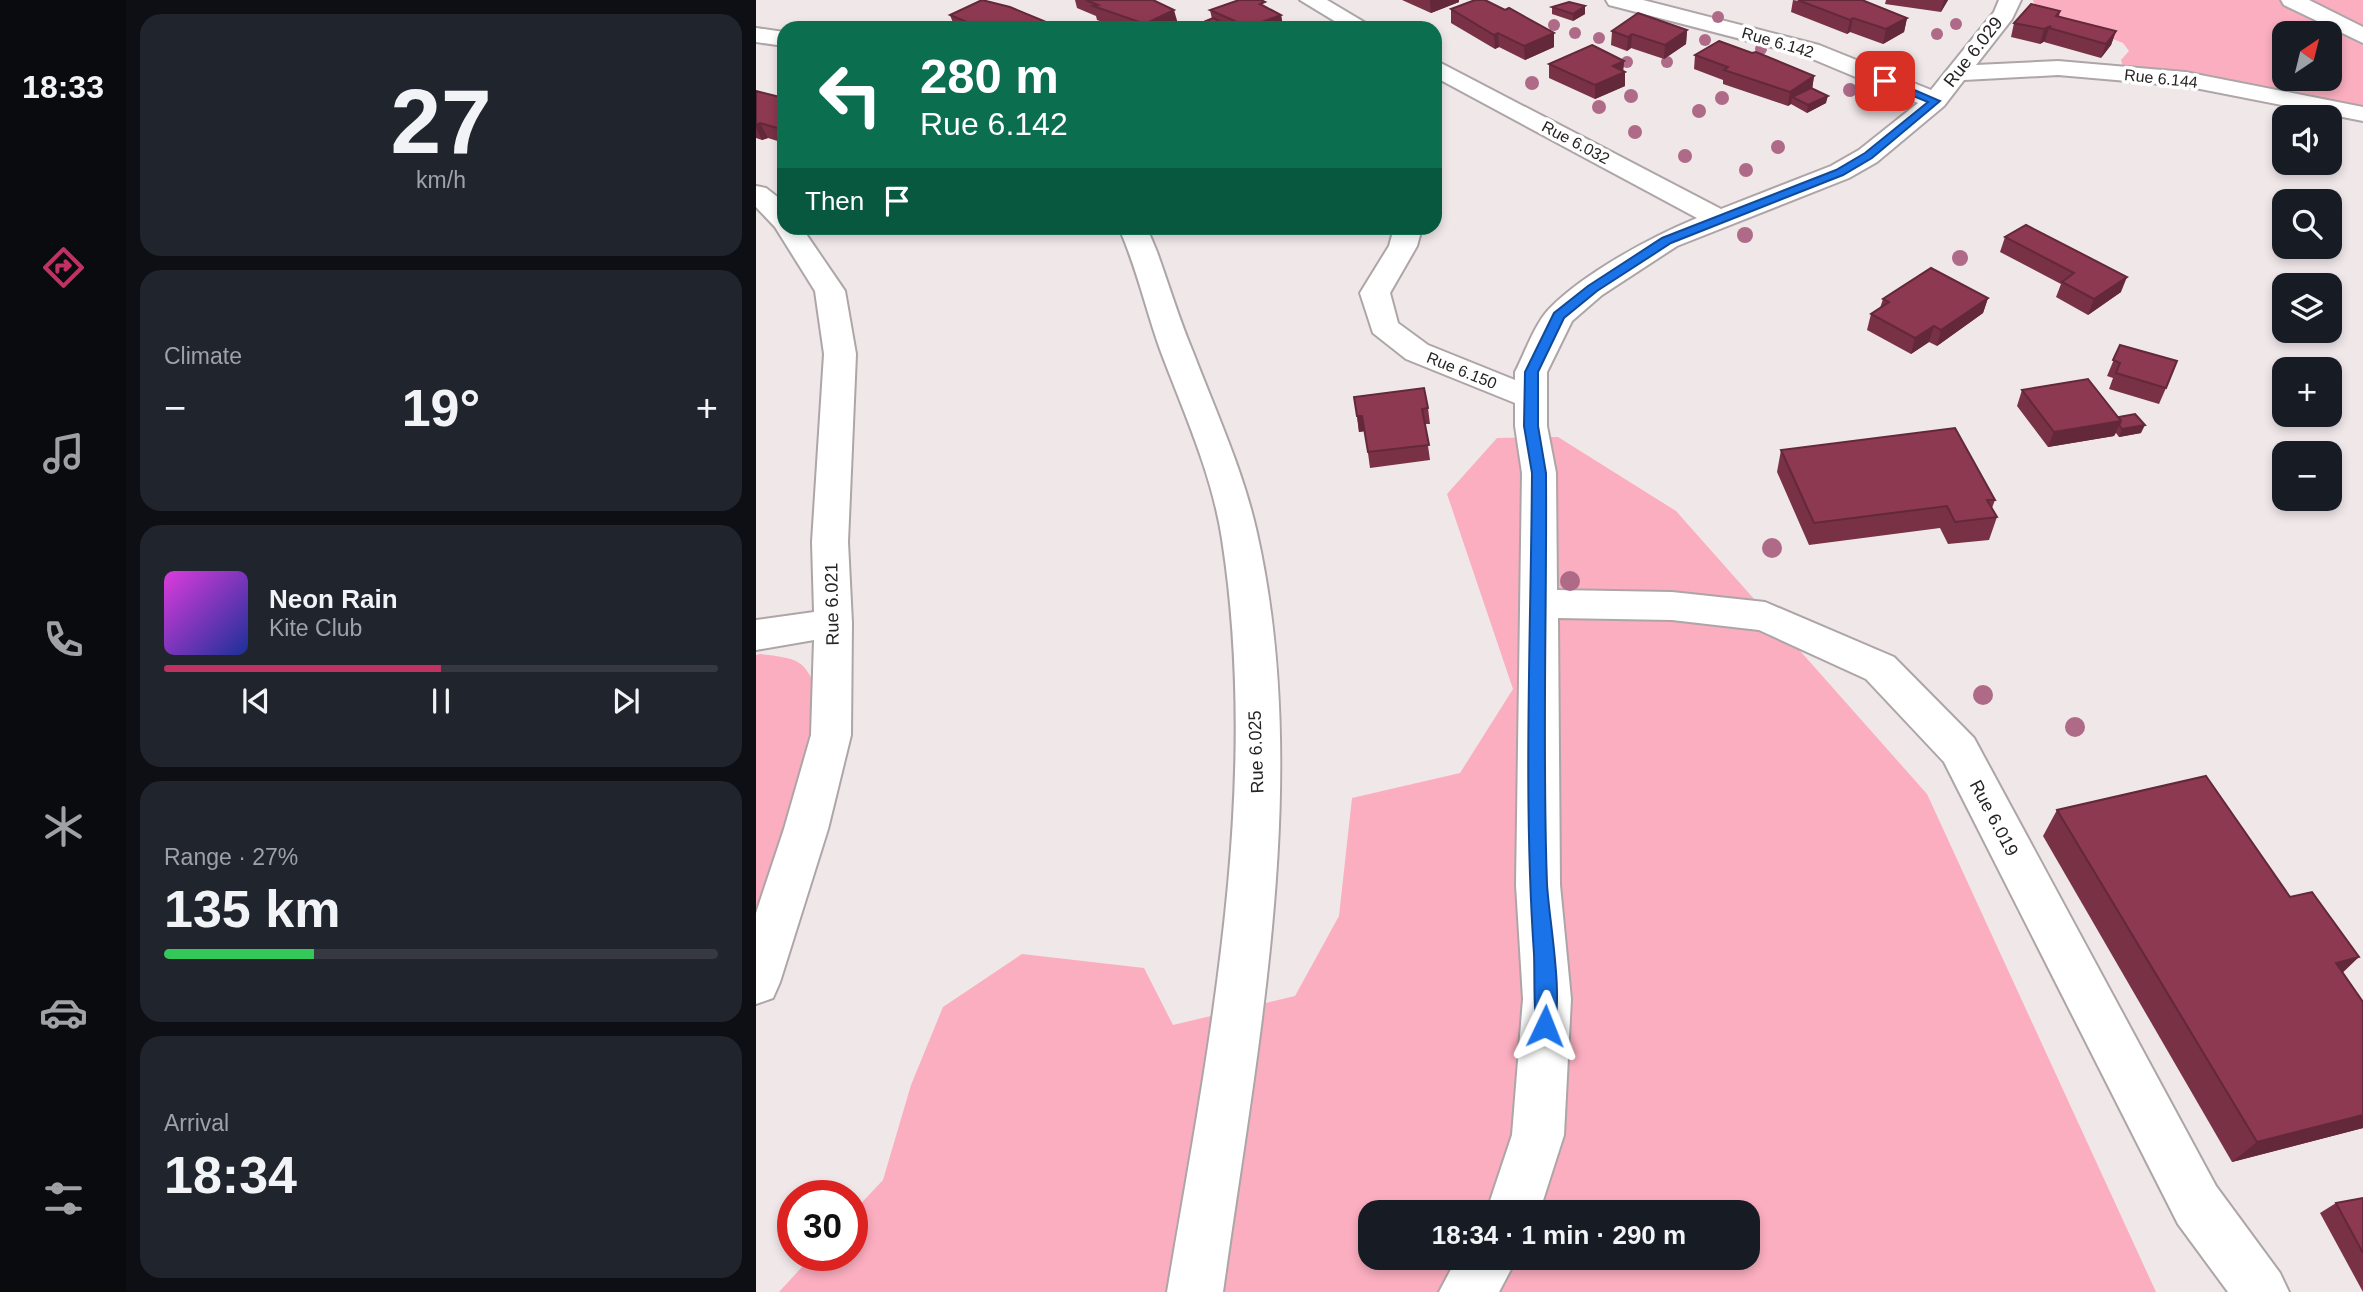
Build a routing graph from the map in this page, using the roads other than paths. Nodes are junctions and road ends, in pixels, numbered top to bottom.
1 (1311, 0) edge
2 (1617, 0) edge
3 (2010, 0) edge
4 (2292, 0) edge
5 (1350, 21) edge
6 (756, 35) edge
7 (2363, 36) edge
8 (777, 38) edge
9 (1442, 71) edge
10 (1957, 73) junction
11 (1935, 101) junction
12 (2363, 114) edge
13 (756, 194) edge
14 (777, 210) edge
15 (1717, 218) junction
16 (793, 235) edge
17 (1136, 235) edge
18 (1406, 235) edge
19 (1530, 397) junction
20 (1538, 604) junction
21 (833, 623) junction
22 (756, 635) edge
23 (756, 982) edge
24 (1516, 1200) edge
25 (1482, 1270) edge
26 (1195, 1292) edge
27 (1467, 1292) edge
28 (2261, 1292) edge

1 - 5 street
2 - 11 street, Rue 6.142
3 - 10 street, Rue 6.029
4 - 7 street
6 - 8 street
9 - 15 street, Rue 6.032
10 - 11 street, Rue 6.029
10 - 12 street, Rue 6.144
11 - 15 street, Rue 6.029
13 - 14 street
15 - 19 street, Rue 6.029
16 - 21 street, Rue 6.021
17 - 26 street, Rue 6.025
18 - 19 street, Rue 6.150
19 - 20 street, Rue 6.029
20 - 24 street, Rue 6.029
20 - 28 street, Rue 6.019
21 - 22 street
21 - 23 street, Rue 6.021
25 - 27 street

